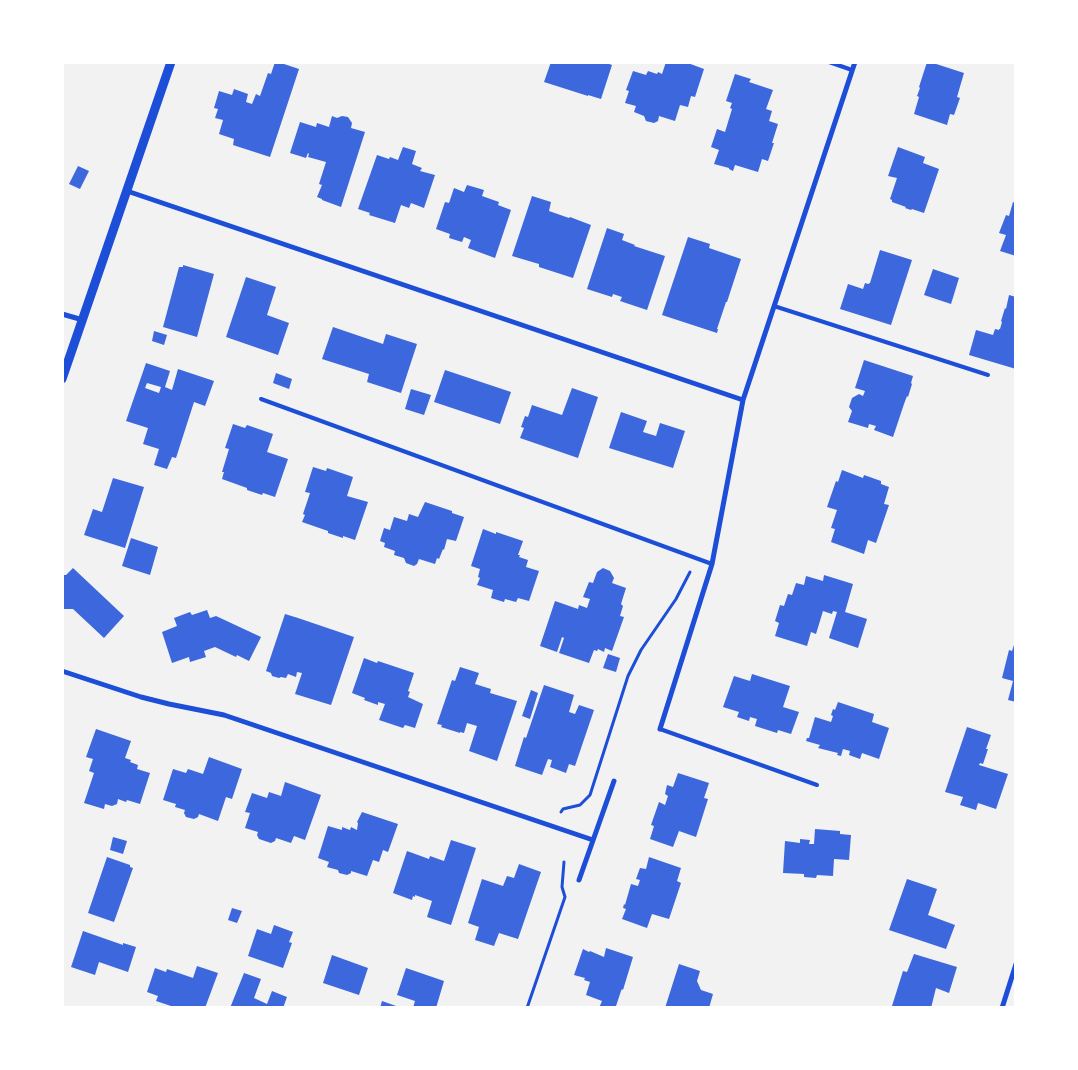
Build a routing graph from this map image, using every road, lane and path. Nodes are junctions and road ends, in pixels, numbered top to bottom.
1 (171, 62) edge
2 (829, 62) edge
3 (855, 62) edge
4 (852, 70) junction
5 (127, 191) junction
6 (774, 306) junction
7 (62, 314) edge
8 (83, 320) junction
9 (988, 375) dead end
10 (62, 379) edge
11 (261, 399) dead end
12 (743, 400) junction
13 (712, 564) junction
14 (690, 572) dead end
15 (62, 671) edge
16 (660, 729) joint
17 (614, 781) dead end
18 (817, 785) dead end
19 (562, 812) dead end
20 (593, 840) junction
21 (564, 862) dead end
22 (579, 880) dead end
23 (1016, 964) edge
24 (527, 1008) edge
25 (1002, 1008) edge

1 - 5 street
2 - 4 lane
3 - 4 street
4 - 6 street
5 - 8 street
5 - 12 street
6 - 9 lane
6 - 12 street
7 - 8 street
8 - 10 street
11 - 13 lane
12 - 13 street
13 - 16 street
14 - 19 path
15 - 20 street
16 - 18 lane
17 - 20 street
20 - 22 street
21 - 24 path
23 - 25 street

